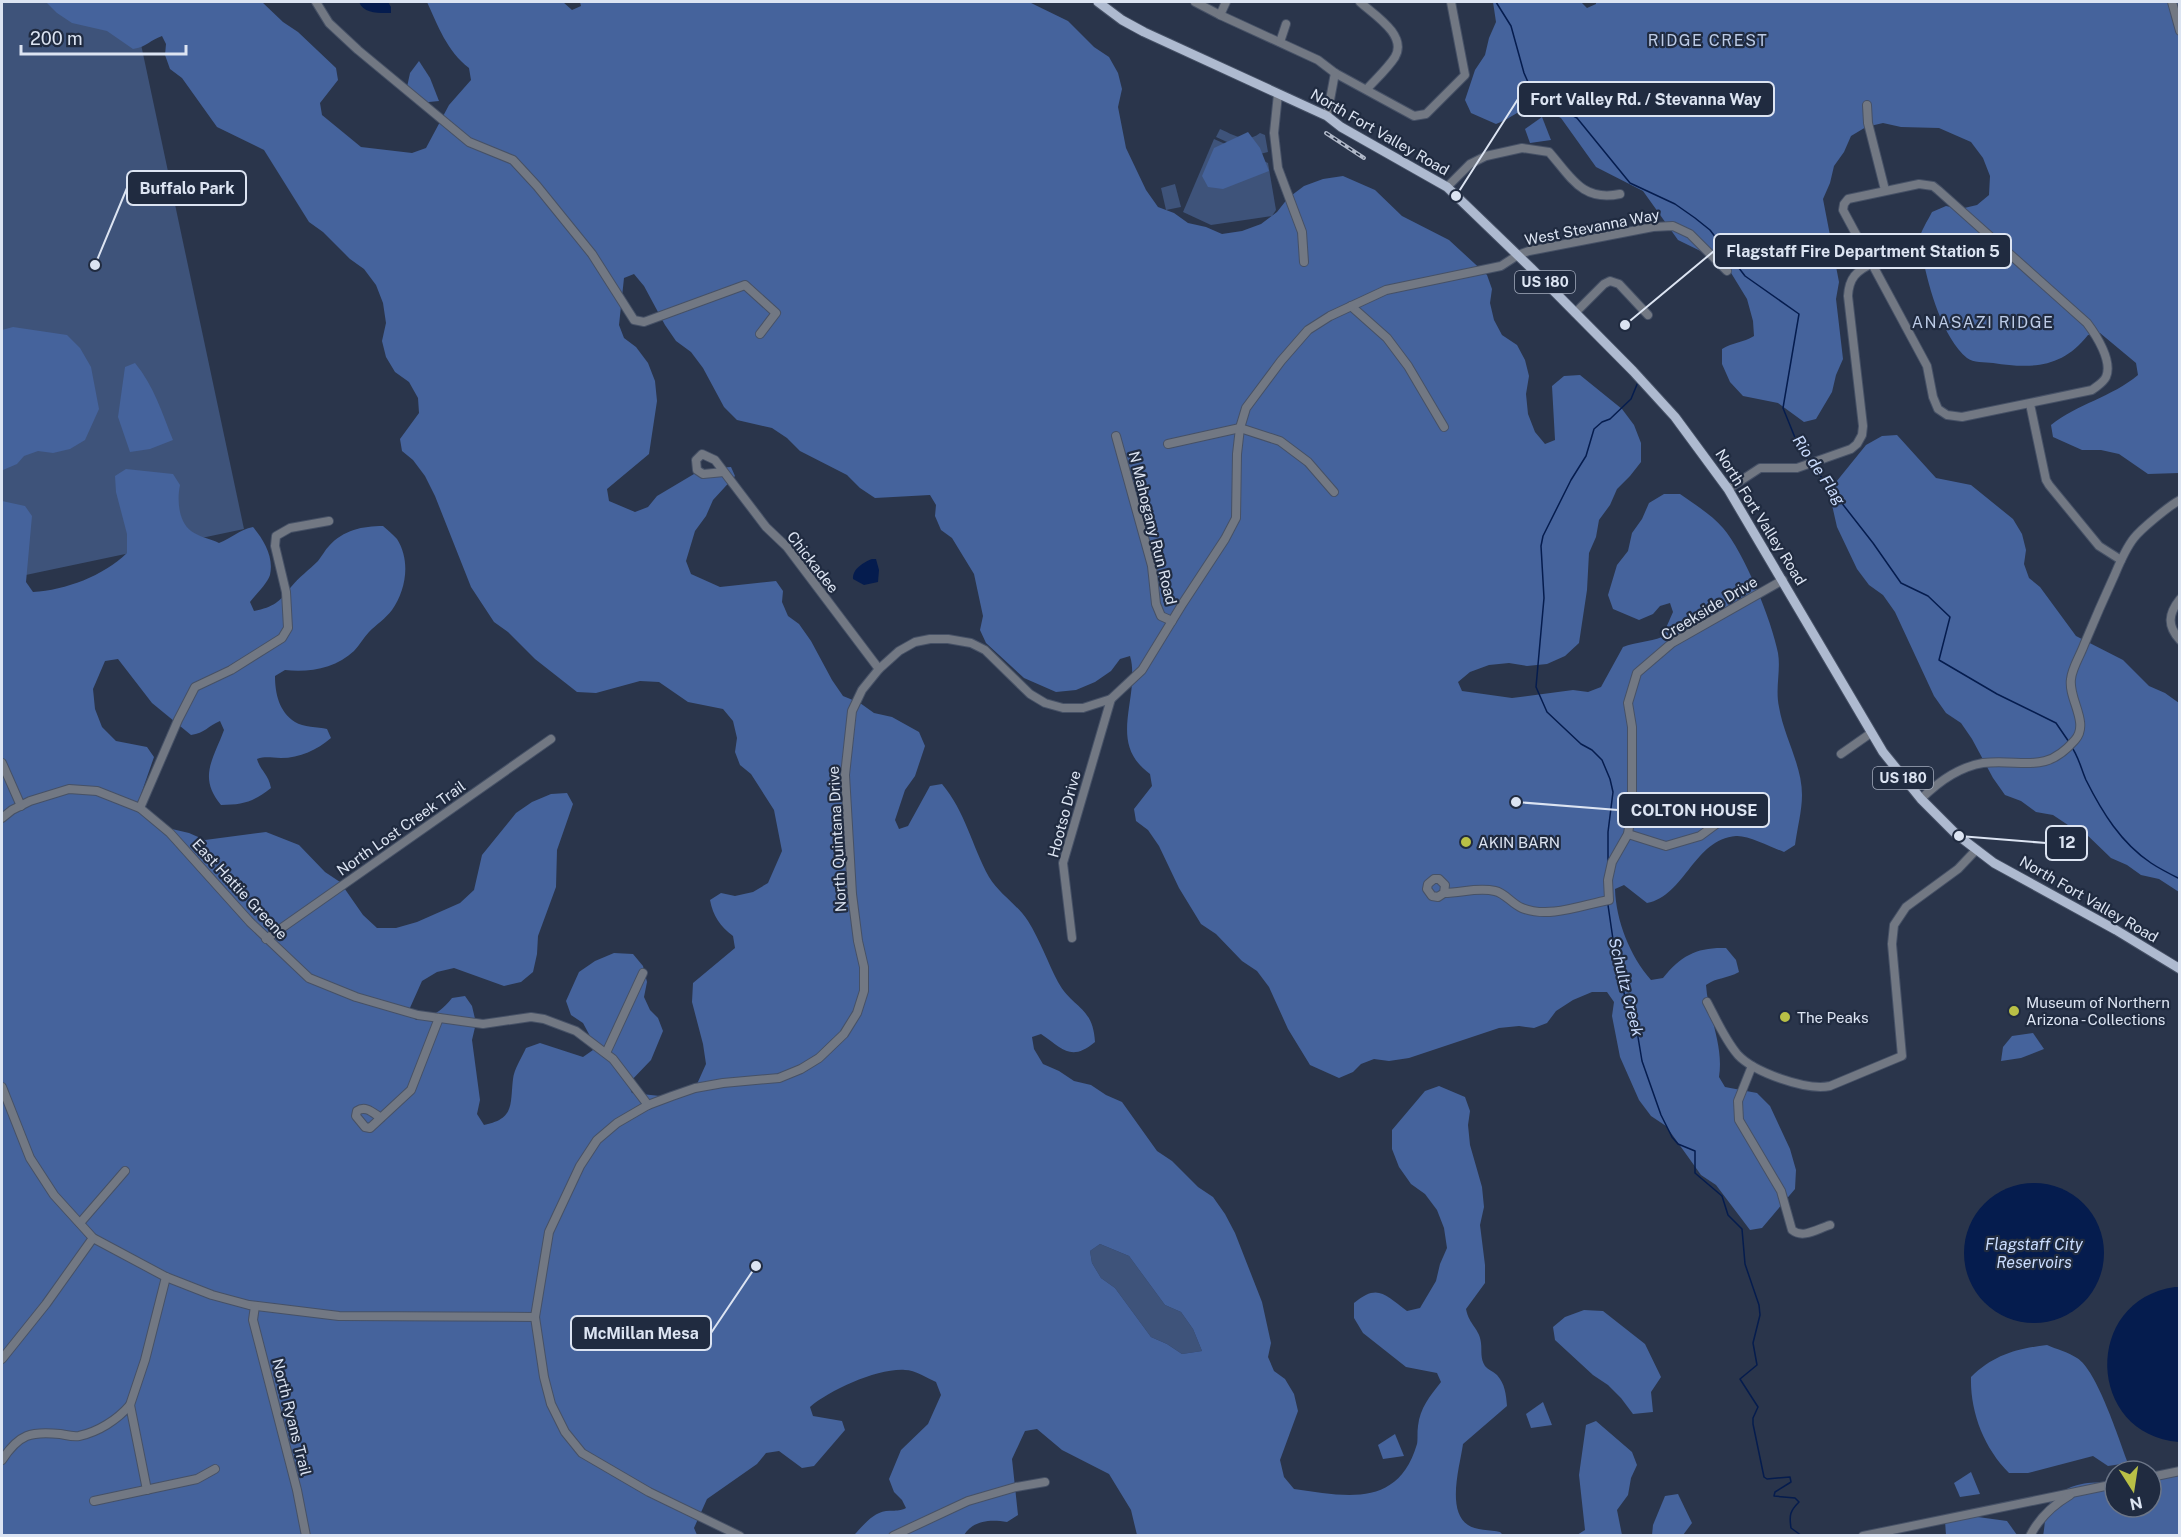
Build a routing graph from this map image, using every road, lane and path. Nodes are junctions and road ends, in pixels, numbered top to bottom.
1 (316, 2) edge
2 (1098, 2) edge
3 (1195, 2) edge
4 (1226, 2) edge
5 (1360, 2) edge
6 (1451, 2) edge
7 (2172, 2) edge
8 (1220, 15) junction
9 (1286, 24) dead end
10 (2180, 31) edge
11 (1280, 42) junction
12 (1335, 73) junction
13 (1367, 89) junction
14 (1278, 94) junction
15 (1867, 105) dead end
16 (1327, 116) junction
17 (1447, 187) junction
18 (1885, 190) junction
19 (1620, 195) dead end
20 (1518, 255) junction
21 (1304, 262) dead end
22 (1873, 263) junction
23 (1727, 271) dead end
24 (1351, 306) junction
25 (1575, 313) junction
26 (1648, 315) dead end
27 (760, 334) dead end
28 (2030, 404) junction
29 (1444, 427) dead end
30 (1240, 428) junction
31 (1116, 436) dead end
32 (1168, 444) dead end
33 (724, 472) dead end
34 (1728, 489) junction
35 (1334, 492) dead end
36 (2180, 500) edge
37 (329, 521) dead end
38 (2121, 560) junction
39 (1783, 580) junction
40 (2180, 599) edge
41 (1172, 621) junction
42 (2180, 640) edge
43 (879, 669) junction
44 (1111, 699) junction
45 (1871, 733) junction
46 (551, 739) dead end
47 (1841, 754) dead end
48 (2, 763) edge
49 (1921, 799) junction
50 (1718, 800) dead end
51 (21, 806) junction
52 (140, 807) junction
53 (2, 819) edge
54 (1628, 834) junction
55 (1976, 850) junction
56 (1444, 893) dead end
57 (1072, 938) dead end
58 (266, 939) junction
59 (2180, 969) edge
60 (643, 973) dead end
61 (1707, 1002) dead end
62 (439, 1018) junction
63 (606, 1053) junction
64 (1752, 1066) junction
65 (2, 1087) edge
66 (648, 1105) junction
67 (6, 1112) edge
68 (381, 1118) dead end
69 (125, 1172) dead end
70 (80, 1223) junction
71 (1830, 1225) dead end
72 (93, 1238) junction
73 (166, 1277) junction
74 (255, 1306) junction
75 (535, 1317) junction
76 (2, 1359) edge
77 (129, 1405) junction
78 (2, 1460) edge
79 (215, 1469) dead end
80 (2180, 1471) edge
81 (2163, 1475) edge
82 (1046, 1482) dead end
83 (2103, 1486) edge
84 (147, 1490) junction
85 (2079, 1490) junction
86 (94, 1501) dead end
87 (306, 1536) edge
88 (740, 1536) edge
89 (893, 1536) edge
90 (1863, 1536) edge
91 (2030, 1536) edge

1 - 27 street
2 - 14 main road, North Fort Valley Road / US 180
3 - 8 street
4 - 8 street
5 - 13 street
6 - 13 street
7 - 10 street
8 - 11 street
9 - 11 street
11 - 12 street
12 - 13 street
12 - 16 street
14 - 16 main road, North Fort Valley Road / US 180
14 - 21 street
15 - 18 street
16 - 17 main road, North Fort Valley Road / US 180
17 - 19 street, West Stevanna Way
17 - 20 main road, North Fort Valley Road / US 180
18 - 22 street
18 - 28 street
20 - 23 street, West Stevanna Way
20 - 24 street, North Quintana Drive
20 - 25 main road, North Fort Valley Road / US 180
22 - 28 street
22 - 34 street
24 - 29 street
24 - 30 street, North Quintana Drive
25 - 26 street
25 - 34 main road, North Fort Valley Road / US 180
28 - 38 street
30 - 32 street
30 - 35 street
30 - 41 street, North Quintana Drive
31 - 41 street, N Mahogany Run Road
33 - 43 street, Chickadee
34 - 39 main road, North Fort Valley Road / US 180
36 - 38 street
37 - 52 street
38 - 49 street
39 - 45 main road, North Fort Valley Road / US 180
39 - 54 street, Creekside Drive
40 - 42 street
41 - 44 street, North Quintana Drive
43 - 44 street, North Quintana Drive
43 - 66 street, North Quintana Drive
44 - 57 street, Hootso Drive
45 - 47 street
45 - 49 main road, North Fort Valley Road / US 180
46 - 58 street, North Lost Creek Trail
48 - 51 street
49 - 55 main road, North Fort Valley Road / US 180
50 - 54 street
51 - 52 street, East Hattie Greene
51 - 53 street, East Hattie Greene
52 - 58 street, East Hattie Greene
54 - 56 street, Creekside Drive
55 - 59 main road, North Fort Valley Road / US 180
55 - 64 street
58 - 62 street, East Hattie Greene
60 - 63 street
61 - 64 street
62 - 63 street, East Hattie Greene
62 - 68 street
63 - 66 street, East Hattie Greene
64 - 71 street
65 - 67 street
66 - 75 street, North Quintana Drive
67 - 70 street
69 - 70 street
70 - 72 street
72 - 73 street
72 - 76 street
73 - 74 street
73 - 77 street
74 - 75 street
74 - 87 street, North Ryans Trail
75 - 88 street, North Quintana Drive
77 - 78 street
77 - 84 street
79 - 84 street
80 - 81 street
82 - 89 street
83 - 85 street
84 - 86 street
85 - 90 street
85 - 91 street

